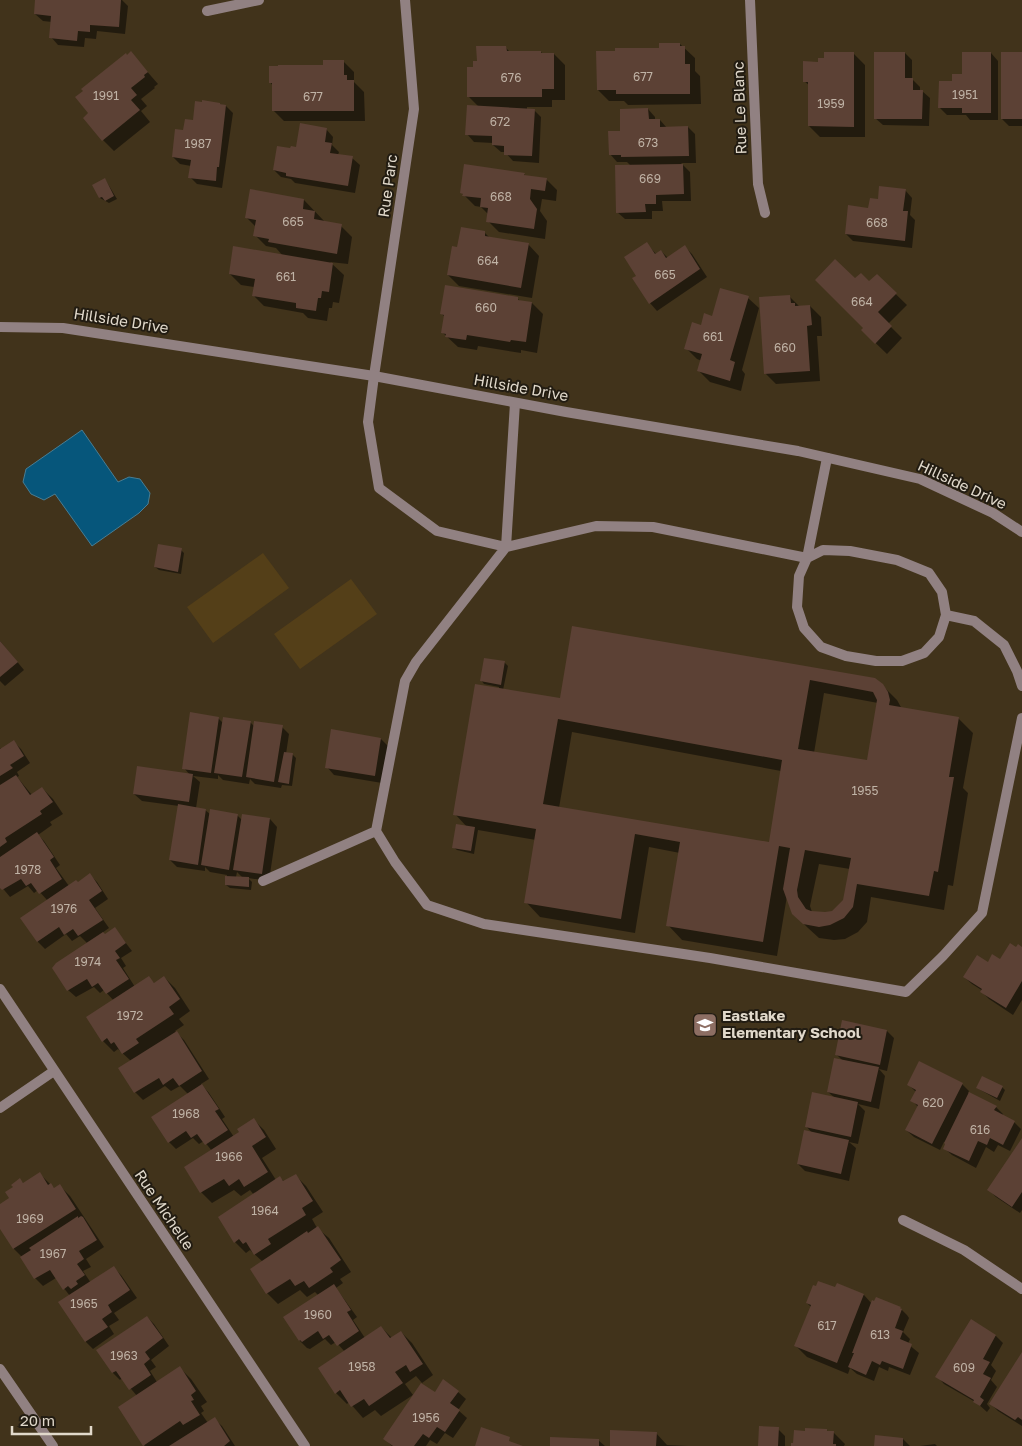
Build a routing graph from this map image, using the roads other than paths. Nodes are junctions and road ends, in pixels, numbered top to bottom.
1 (259, 0) edge
2 (405, 0) edge
3 (750, 0) edge
4 (207, 11) dead end
5 (765, 213) dead end
6 (0, 327) edge
7 (374, 376) junction
8 (515, 403) junction
9 (827, 458) junction
10 (1022, 532) edge
11 (506, 547) junction
12 (807, 558) junction
13 (946, 615) junction
14 (1022, 686) edge
15 (1022, 718) edge
16 (376, 831) junction
17 (264, 881) dead end
18 (0, 989) edge
19 (54, 1071) junction
20 (0, 1108) edge
21 (903, 1220) dead end
22 (1022, 1289) edge
23 (0, 1369) edge
24 (53, 1446) edge
25 (305, 1446) edge

1 - 4 street
2 - 7 street, Rue Parc
3 - 5 street, Rue Le Blanc
6 - 7 street, Hillside Drive
7 - 8 street, Hillside Drive
7 - 11 street, Rue Parc
8 - 9 street, Hillside Drive
8 - 11 street
9 - 10 street, Hillside Drive
9 - 12 street
11 - 12 street
11 - 16 street
12 - 13 street
12 - 13 street
13 - 14 street
15 - 16 street
16 - 17 street
18 - 19 street, Rue Michelle
19 - 20 street
19 - 25 street, Rue Michelle
21 - 22 street
23 - 24 street

